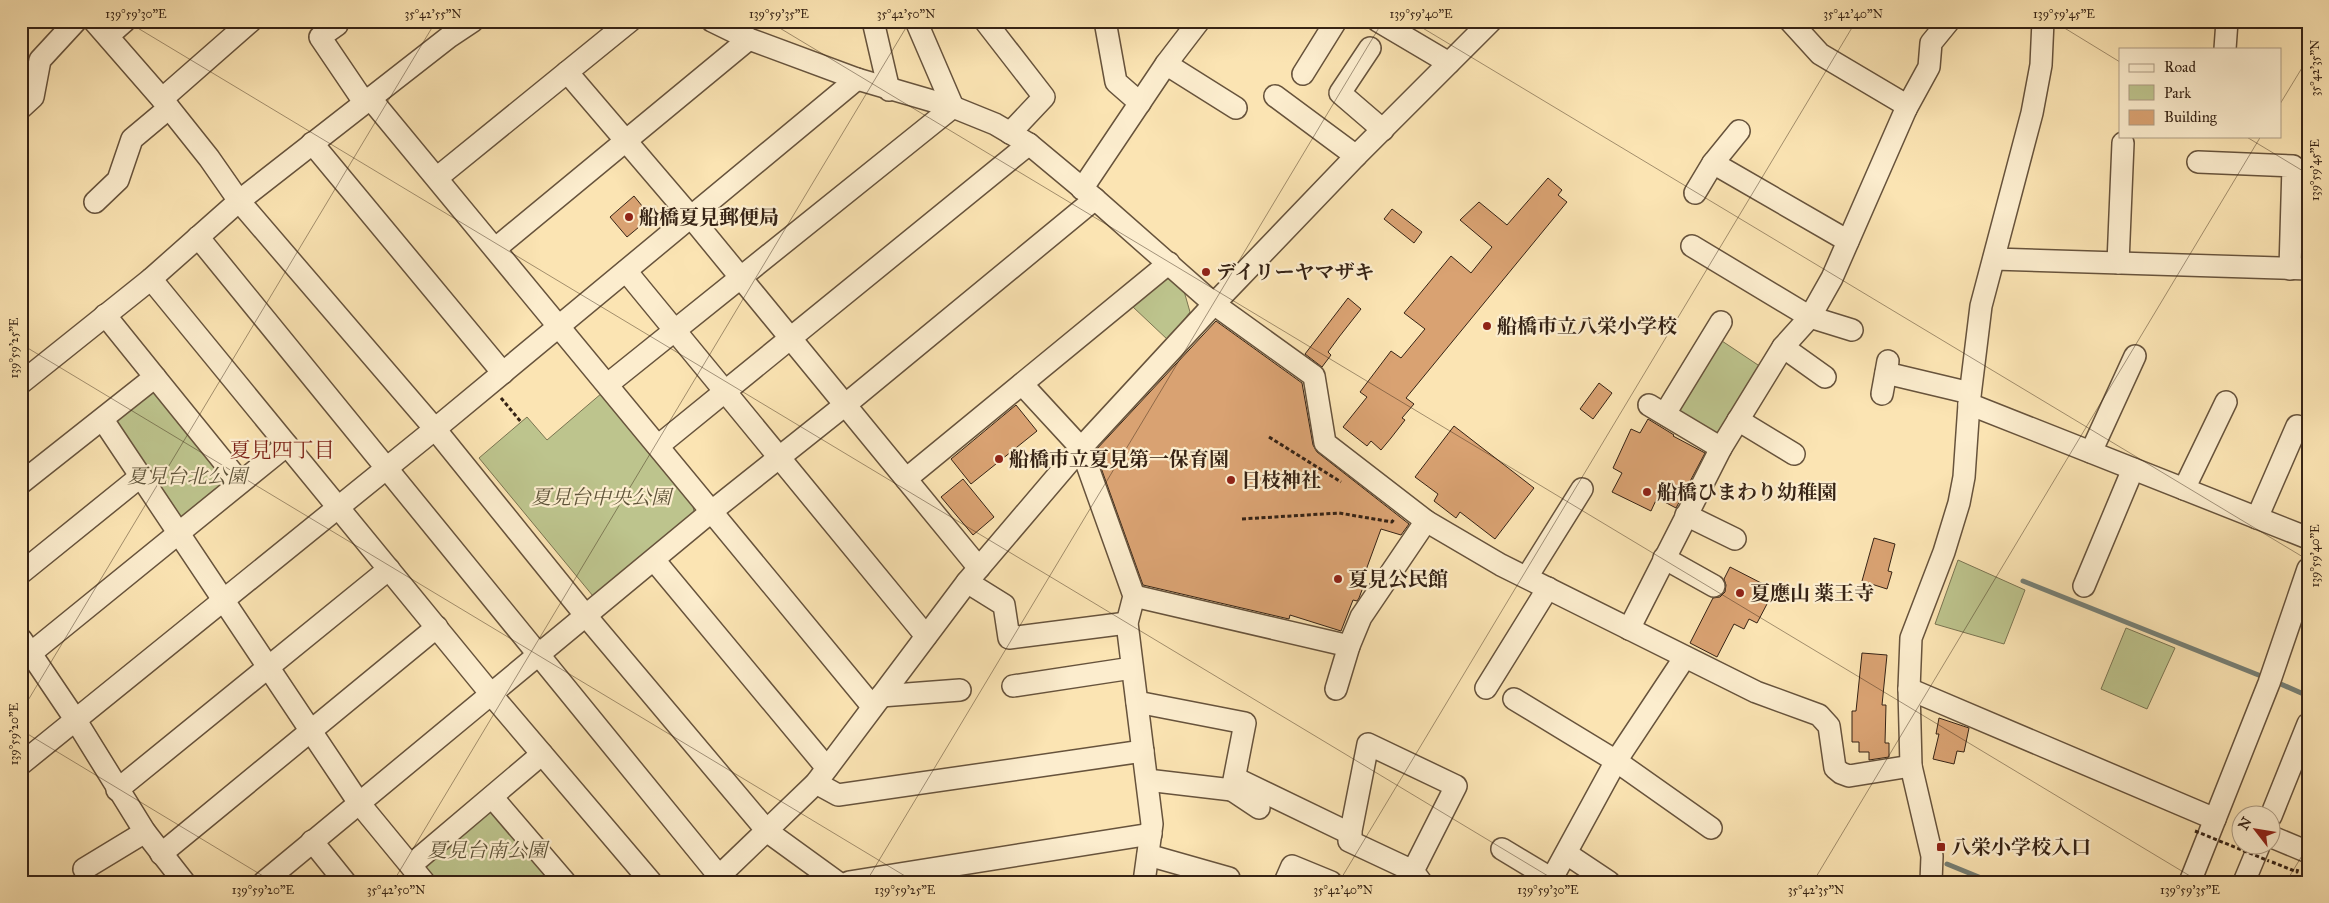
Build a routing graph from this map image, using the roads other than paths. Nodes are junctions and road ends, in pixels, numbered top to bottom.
1 (76, 21) edge
2 (94, 21) edge
3 (124, 21) edge
4 (251, 21) edge
5 (473, 21) edge
6 (630, 21) edge
7 (712, 21) edge
8 (873, 21) edge
9 (916, 21) edge
10 (985, 21) edge
11 (1105, 21) edge
12 (1199, 21) edge
13 (1336, 21) edge
14 (1378, 21) edge
15 (1491, 21) edge
16 (1790, 21) edge
17 (1949, 21) edge
18 (2043, 21) edge
19 (2227, 21) edge
20 (337, 25) dead end
21 (444, 29) edge
22 (108, 36) junction
23 (749, 39) junction
24 (1370, 48) dead end
25 (2225, 48) edge
26 (1450, 63) junction
27 (1166, 64) junction
28 (567, 72) junction
29 (1303, 74) dead end
30 (857, 80) junction
31 (889, 90) junction
32 (1275, 96) dead end
33 (367, 100) junction
34 (165, 103) junction
35 (1140, 103) junction
36 (21, 108) edge
37 (953, 108) junction
38 (1236, 108) dead end
39 (1906, 108) junction
40 (1383, 130) junction
41 (1739, 131) dead end
42 (1010, 133) junction
43 (625, 139) junction
44 (312, 143) junction
45 (1029, 144) junction
46 (2123, 144) dead end
47 (1356, 156) junction
48 (2198, 162) dead end
49 (1714, 163) junction
50 (438, 177) junction
51 (1696, 193) dead end
52 (1089, 194) junction
53 (239, 201) junction
54 (94, 202) dead end
55 (691, 217) junction
56 (198, 237) junction
57 (1848, 241) junction
58 (1692, 246) dead end
59 (496, 248) junction
60 (1994, 258) junction
61 (1169, 263) junction
62 (2118, 263) junction
63 (2299, 269) edge
64 (626, 271) junction
65 (741, 277) junction
66 (151, 279) junction
67 (1214, 304) junction
68 (106, 315) junction
69 (1810, 317) junction
70 (1721, 322) dead end
71 (560, 326) junction
72 (1852, 330) dead end
73 (676, 332) junction
74 (791, 338) junction
75 (1782, 347) junction
76 (2135, 356) dead end
77 (155, 377) junction
78 (1825, 377) dead end
79 (496, 379) junction
80 (21, 383) edge
81 (608, 384) junction
82 (1022, 384) junction
83 (725, 392) junction
84 (1882, 394) dead end
85 (1970, 398) junction
86 (2226, 402) dead end
87 (845, 405) junction
88 (1649, 405) dead end
89 (1668, 416) junction
90 (103, 420) junction
91 (1738, 420) junction
92 (2297, 426) dead end
93 (438, 427) junction
94 (287, 445) junction
95 (658, 446) junction
96 (1082, 448) junction
97 (1721, 448) junction
98 (2091, 452) junction
99 (1794, 454) dead end
100 (779, 458) junction
101 (386, 468) junction
102 (2133, 469) junction
103 (141, 476) junction
104 (906, 479) junction
105 (240, 482) junction
106 (21, 483) edge
107 (1582, 489) dead end
108 (2184, 489) junction
109 (338, 507) junction
110 (712, 511) junction
111 (1686, 514) junction
112 (2257, 518) junction
113 (1426, 521) junction
114 (178, 532) junction
115 (2308, 538) edge
116 (1734, 540) dead end
117 (1664, 558) junction
118 (654, 560) junction
119 (389, 569) junction
120 (2308, 569) edge
121 (21, 573) edge
122 (973, 575) junction
123 (1527, 577) junction
124 (1714, 586) dead end
125 (2084, 586) dead end
126 (1548, 588) junction
127 (1134, 596) junction
128 (223, 600) junction
129 (590, 613) junction
130 (1127, 623) junction
131 (437, 627) junction
132 (1629, 628) junction
133 (926, 636) junction
134 (26, 646) edge
135 (1349, 646) junction
136 (539, 655) junction
137 (1685, 657) junction
138 (269, 668) junction
139 (1132, 668) junction
140 (1013, 686) dead end
141 (1486, 688) dead end
142 (1336, 689) dead end
143 (1910, 689) junction
144 (960, 690) dead end
145 (491, 694) junction
146 (1514, 699) dead end
147 (876, 701) junction
148 (1137, 702) junction
149 (75, 719) junction
150 (2308, 724) edge
151 (312, 732) junction
152 (1143, 751) junction
153 (542, 754) junction
154 (1616, 761) junction
155 (21, 764) edge
156 (1911, 766) junction
157 (822, 775) junction
158 (1146, 780) junction
159 (1234, 784) junction
160 (117, 790) junction
161 (492, 796) junction
162 (359, 803) junction
163 (2275, 806) edge
164 (1259, 808) dead end
165 (2215, 819) junction
166 (1711, 828) dead end
167 (145, 832) junction
168 (768, 832) junction
169 (1351, 834) junction
170 (312, 841) junction
171 (2282, 841) edge
172 (1149, 844) junction
173 (1502, 849) dead end
174 (2308, 852) edge
175 (161, 854) junction
176 (1567, 854) junction
177 (2262, 856) edge
178 (411, 865) junction
179 (84, 869) dead end
180 (1417, 876) edge
181 (1230, 878) dead end
182 (716, 879) edge
183 (1551, 880) edge
184 (267, 881) edge
185 (184, 882) edge
186 (345, 882) edge
187 (424, 882) edge
188 (564, 882) edge
189 (650, 882) edge
190 (837, 882) edge
191 (850, 882) edge
192 (1144, 882) edge
193 (1285, 882) edge
194 (1331, 882) edge
195 (1609, 882) edge
196 (1931, 882) edge
197 (2190, 882) edge
198 (2244, 882) edge

1 - 36 street
2 - 22 street
3 - 22 street
4 - 34 street
5 - 21 street
6 - 28 street
7 - 23 street
8 - 31 street
9 - 37 street
10 - 42 street
11 - 35 street
12 - 27 street
13 - 29 street
14 - 26 street
15 - 26 street
16 - 39 street
17 - 39 street
18 - 60 street
19 - 25 street
20 - 33 street
21 - 33 street
22 - 34 street
23 - 30 street
23 - 43 street
24 - 40 street
26 - 40 street
27 - 35 street
27 - 38 street
28 - 43 street
28 - 50 street
30 - 31 street
30 - 55 street
31 - 37 street
32 - 47 street
33 - 44 street
33 - 50 street
34 - 53 street
34 - 54 street
35 - 52 street
37 - 42 street
37 - 65 street
39 - 57 street
40 - 47 street
41 - 49 street
42 - 45 street
43 - 55 street
43 - 59 street
44 - 53 street
44 - 79 street
45 - 52 street
45 - 74 street
46 - 62 street
47 - 67 street
48 - 63 street
49 - 51 street
49 - 57 street
50 - 59 street
52 - 61 street
52 - 87 street
53 - 56 street
53 - 93 street
55 - 64 street
55 - 65 street
56 - 66 street
56 - 101 street
57 - 69 street
58 - 69 street
59 - 71 street
60 - 62 street
60 - 85 street
61 - 67 street
61 - 82 street
62 - 63 street
64 - 71 street
64 - 73 street
65 - 73 street
65 - 74 street
66 - 68 street
66 - 94 street
67 - 96 street
67 - 113 street
68 - 77 street
68 - 80 street
69 - 72 street
69 - 75 street
70 - 89 street
71 - 79 street
71 - 81 street
73 - 81 street
73 - 83 street
74 - 83 street
74 - 87 street
75 - 78 street
75 - 91 street
76 - 98 street
77 - 90 street
77 - 105 street
79 - 93 street
81 - 95 street
82 - 96 street
82 - 104 street
83 - 95 street
83 - 100 street
84 - 85 street
85 - 98 street
85 - 143 street
86 - 108 street
87 - 100 street
87 - 104 street
88 - 89 street
89 - 97 street
90 - 103 street
90 - 106 street
91 - 97 street
91 - 99 street
92 - 112 street
93 - 101 street
93 - 129 street
94 - 105 street
94 - 109 street
95 - 110 street
96 - 122 street
96 - 127 street
97 - 111 street
98 - 102 street
100 - 110 street
100 - 133 street
101 - 109 street
101 - 136 street
102 - 108 street
102 - 125 street
103 - 114 street
103 - 121 street
104 - 122 street
105 - 114 street
107 - 123 street
108 - 112 street
109 - 119 street
109 - 128 street
110 - 118 street
110 - 147 street
111 - 116 street
111 - 117 street
112 - 115 street
113 - 123 street
113 - 135 street
114 - 128 street
114 - 134 street
117 - 124 street
117 - 132 street
118 - 129 street
118 - 157 street
119 - 131 street
119 - 138 street
120 - 165 street
122 - 130 street
122 - 133 street
123 - 126 street
126 - 132 street
126 - 141 street
127 - 130 street
127 - 135 street
128 - 138 street
128 - 149 street
129 - 136 street
129 - 168 street
130 - 139 street
131 - 145 street
131 - 151 street
132 - 137 street
133 - 147 street
134 - 149 street
135 - 142 street
136 - 145 street
136 - 182 street
137 - 154 street
137 - 156 street
138 - 151 street
138 - 160 street
139 - 140 street
139 - 148 street
143 - 156 street
143 - 165 street
144 - 147 street
145 - 153 street
145 - 162 street
146 - 154 street
147 - 157 street
148 - 152 street
148 - 159 street
149 - 155 street
149 - 160 street
150 - 163 street
151 - 162 street
151 - 175 street
152 - 157 street
152 - 158 street
153 - 161 street
153 - 189 street
154 - 166 street
154 - 176 street
156 - 196 street
157 - 168 street
158 - 159 street
158 - 172 street
159 - 164 street
159 - 169 street
160 - 167 street
161 - 178 street
161 - 188 street
162 - 170 street
162 - 178 street
165 - 197 street
167 - 175 street
167 - 179 street
168 - 182 street
168 - 190 street
169 - 180 street
169 - 180 street
170 - 184 street
170 - 186 street
171 - 174 street
172 - 181 street
172 - 191 street
172 - 192 street
173 - 183 street
175 - 185 street
176 - 183 street
176 - 195 street
177 - 198 street
178 - 187 street
193 - 194 street

